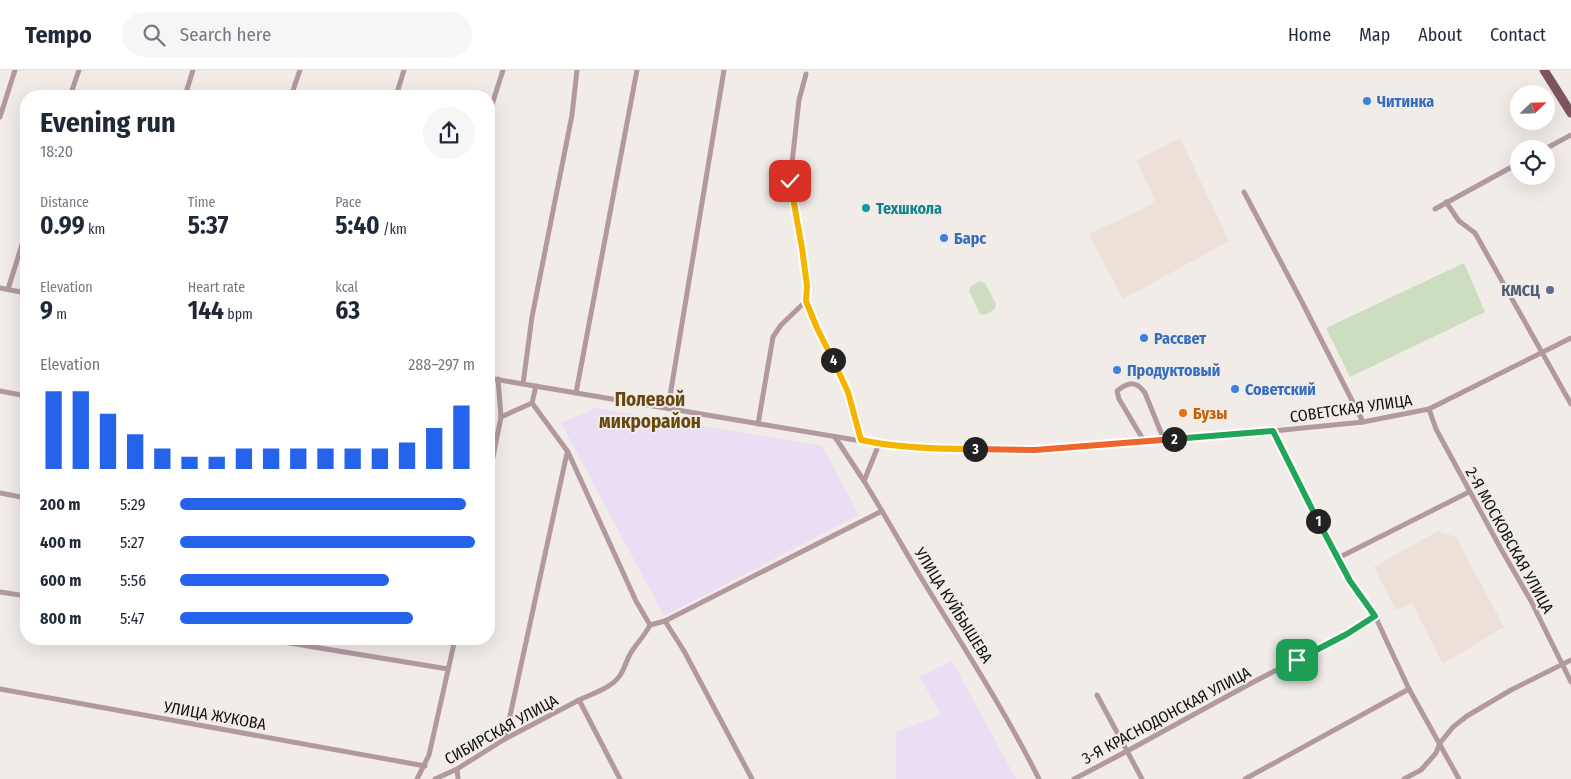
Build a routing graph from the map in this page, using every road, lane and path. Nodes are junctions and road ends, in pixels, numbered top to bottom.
1 (15, 70) edge
2 (79, 70) edge
3 (193, 70) edge
4 (300, 70) edge
5 (404, 70) edge
6 (503, 70) edge
7 (577, 70) edge
8 (637, 70) edge
9 (724, 70) edge
10 (1544, 70) edge
11 (806, 74) dead end
12 (72, 90) edge
13 (187, 90) edge
14 (293, 90) edge
15 (398, 90) edge
16 (495, 95) edge
17 (1571, 112) edge
18 (0, 117) edge
19 (1571, 135) edge
20 (1555, 144) edge
21 (1510, 168) edge
22 (1244, 192) dead end
23 (1446, 202) junction
24 (1435, 209) dead end
25 (20, 251) edge
26 (0, 288) edge
27 (8, 289) junction
28 (20, 292) edge
29 (806, 301) junction
30 (1571, 338) edge
31 (1542, 353) junction
32 (495, 379) edge
33 (498, 380) junction
34 (523, 384) junction
35 (536, 386) junction
36 (0, 391) edge
37 (576, 393) junction
38 (20, 395) edge
39 (532, 404) junction
40 (1571, 404) edge
41 (668, 408) junction
42 (1429, 410) junction
43 (501, 416) junction
44 (1363, 422) junction
45 (758, 424) junction
46 (1273, 431) junction
47 (835, 437) junction
48 (496, 440) joint
49 (861, 440) junction
50 (1164, 440) junction
51 (1144, 441) junction
52 (879, 444) junction
53 (495, 445) edge
54 (568, 452) junction
55 (864, 481) junction
56 (1469, 492) junction
57 (0, 493) edge
58 (20, 497) edge
59 (882, 511) junction
60 (1338, 558) junction
61 (0, 592) edge
62 (20, 595) edge
63 (1375, 616) junction
64 (665, 620) junction
65 (650, 625) junction
66 (302, 645) edge
67 (454, 645) edge
68 (1571, 660) edge
69 (1562, 664) junction
70 (448, 669) junction
71 (1571, 682) edge
72 (0, 689) edge
73 (1409, 689) junction
74 (1097, 695) dead end
75 (580, 700) junction
76 (505, 740) junction
77 (1440, 742) junction
78 (1127, 752) junction
79 (425, 766) junction
80 (457, 769) junction
81 (417, 779) edge
82 (435, 779) edge
83 (458, 779) edge
84 (620, 779) edge
85 (752, 779) edge
86 (1040, 779) edge
87 (1074, 779) edge
88 (1142, 779) edge
89 (1245, 779) edge
90 (1404, 779) edge
91 (1459, 779) edge

1 - 18 street
2 - 12 street
3 - 13 street
4 - 14 street
5 - 15 street
6 - 16 street
7 - 34 street
8 - 37 street
9 - 41 street
10 - 17 main road
11 - 29 street
19 - 20 street
21 - 23 street
22 - 44 street
23 - 24 street
23 - 31 street
25 - 27 street
26 - 27 street
27 - 28 street
29 - 45 street
29 - 49 street
30 - 31 street, СОВЕТСКАЯ УЛИЦА
31 - 40 street
31 - 42 street, СОВЕТСКАЯ УЛИЦА
32 - 33 street, СОВЕТСКАЯ УЛИЦА
33 - 34 street, СОВЕТСКАЯ УЛИЦА
33 - 43 street
34 - 35 street, СОВЕТСКАЯ УЛИЦА
35 - 37 street, СОВЕТСКАЯ УЛИЦА
35 - 39 street
36 - 38 street
37 - 41 street, СОВЕТСКАЯ УЛИЦА
39 - 43 street
39 - 54 street
41 - 45 street, СОВЕТСКАЯ УЛИЦА
42 - 44 street, СОВЕТСКАЯ УЛИЦА
42 - 56 street, 2-Я МОСКОВСКАЯ УЛИЦА
43 - 48 street
44 - 46 street, СОВЕТСКАЯ УЛИЦА
45 - 47 street, СОВЕТСКАЯ УЛИЦА
46 - 50 street, СОВЕТСКАЯ УЛИЦА
46 - 60 street
47 - 49 street, СОВЕТСКАЯ УЛИЦА
47 - 55 street, УЛИЦА КУЙБЫШЕВА
48 - 53 street
49 - 52 street, СОВЕТСКАЯ УЛИЦА
50 - 51 street, СОВЕТСКАЯ УЛИЦА
50 - 51 street
51 - 52 street, СОВЕТСКАЯ УЛИЦА
52 - 55 street
54 - 65 street
54 - 76 street
55 - 59 street, УЛИЦА КУЙБЫШЕВА
56 - 60 street
56 - 69 street, 2-Я МОСКОВСКАЯ УЛИЦА
57 - 58 street
59 - 64 street
59 - 86 street, УЛИЦА КУЙБЫШЕВА
60 - 63 street
61 - 62 street
63 - 73 street
63 - 78 street, 3-Я КРАСНОДОНСКАЯ УЛИЦА
64 - 65 street
64 - 85 street
65 - 75 street, СИБИРСКАЯ УЛИЦА
66 - 70 street
67 - 70 street
68 - 69 street
69 - 71 street, 2-Я МОСКОВСКАЯ УЛИЦА
69 - 77 street
70 - 79 street
72 - 79 street, УЛИЦА ЖУКОВА
73 - 77 street
73 - 89 street
74 - 78 street
75 - 76 street, СИБИРСКАЯ УЛИЦА
75 - 84 street
76 - 80 street, СИБИРСКАЯ УЛИЦА
77 - 90 street
77 - 91 street
78 - 87 street, 3-Я КРАСНОДОНСКАЯ УЛИЦА
78 - 88 street
79 - 81 street
80 - 82 street, СИБИРСКАЯ УЛИЦА
80 - 83 street

